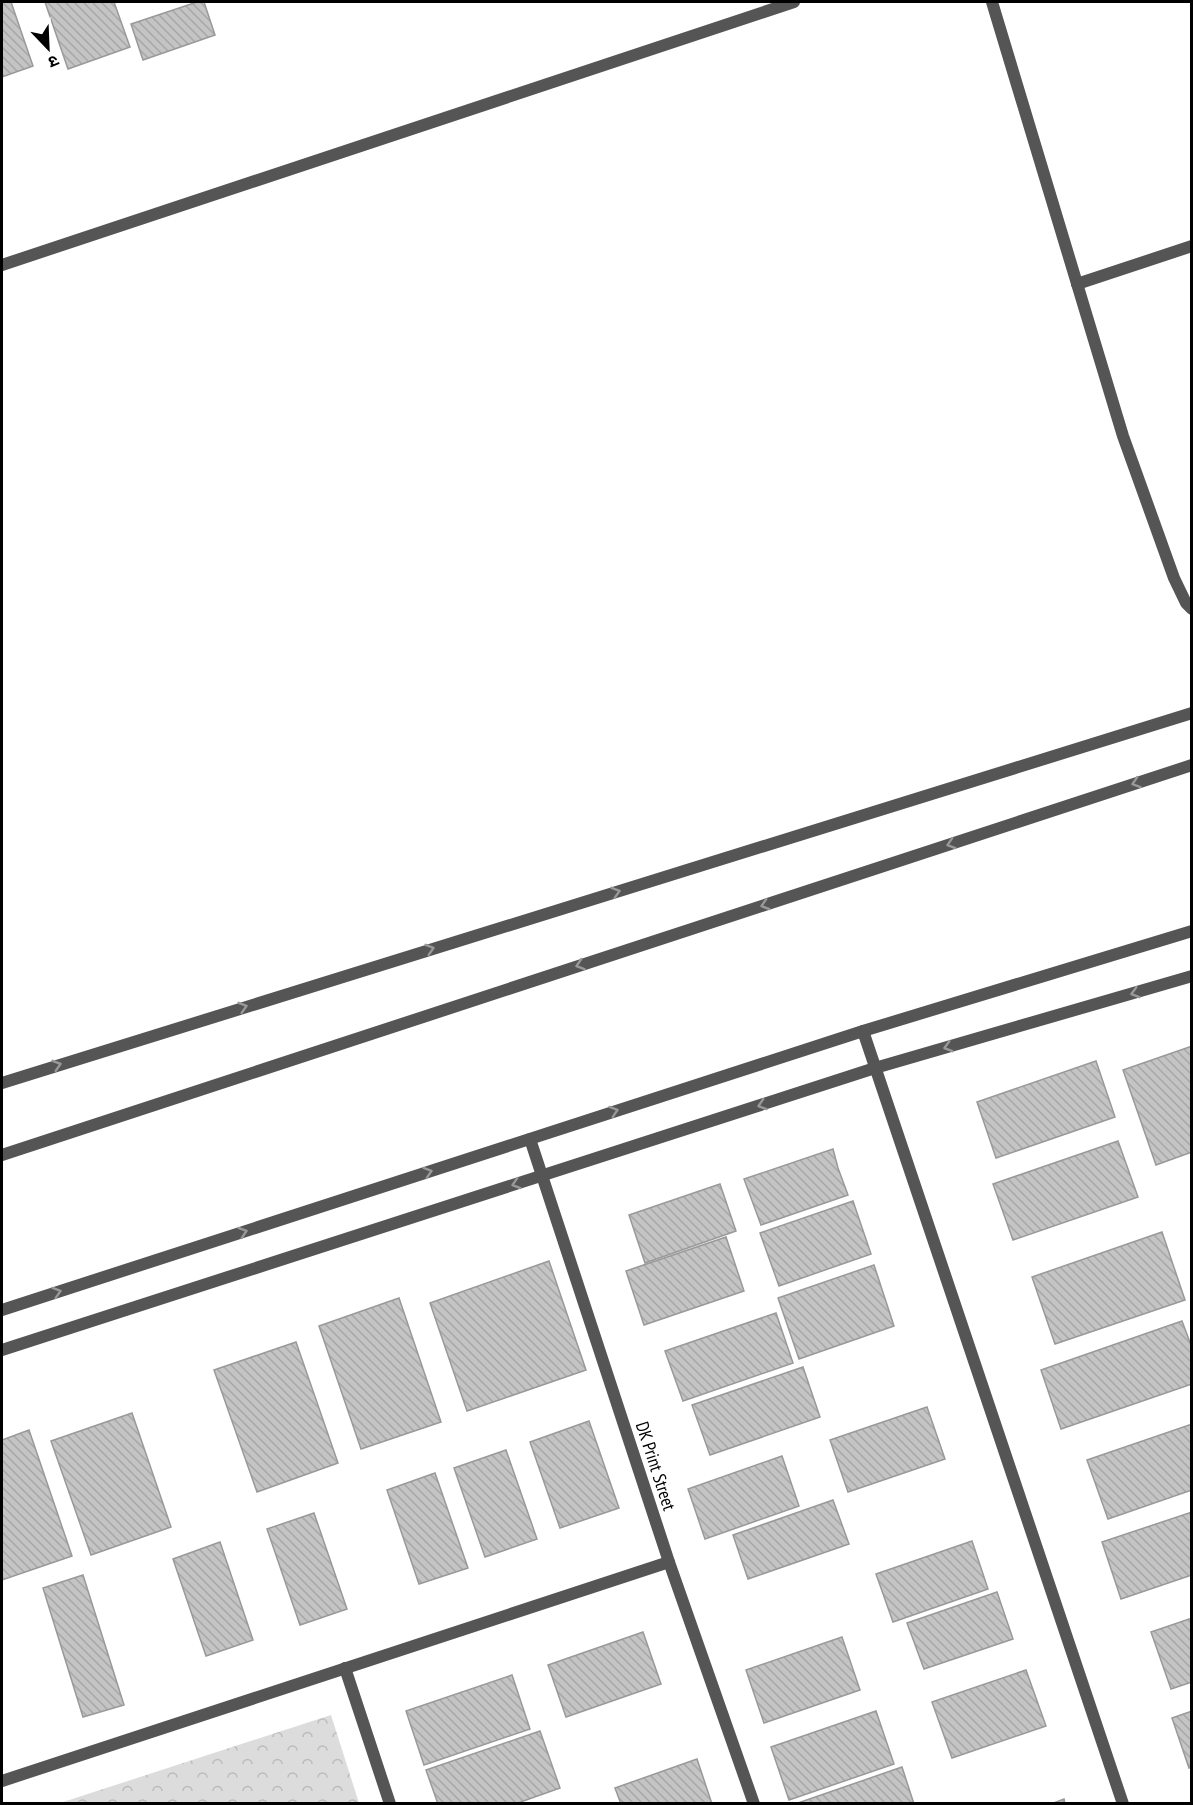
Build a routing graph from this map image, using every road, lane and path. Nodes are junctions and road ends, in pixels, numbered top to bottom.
1 (794, 2) edge
2 (992, 2) edge
3 (1191, 246) edge
4 (2, 265) edge
5 (1077, 284) junction
6 (1191, 609) edge
7 (1191, 713) edge
8 (1191, 765) edge
9 (1191, 931) edge
10 (1191, 976) edge
11 (862, 1031) junction
12 (875, 1068) junction
13 (2, 1083) edge
14 (530, 1139) junction
15 (2, 1155) edge
16 (542, 1176) junction
17 (2, 1310) edge
18 (2, 1350) edge
19 (669, 1562) junction
20 (345, 1668) junction
21 (2, 1781) edge
22 (390, 1803) edge
23 (754, 1803) edge
24 (1123, 1803) edge

1 - 4 street
2 - 5 street
3 - 5 street
5 - 6 street
13 -> 7 street
8 -> 15 street
9 - 11 street
10 -> 12 street
11 - 12 street
14 -> 11 street
12 -> 16 street
12 - 24 street
14 - 16 street, DK Print Street
17 -> 14 street
16 -> 18 street
16 - 19 street, DK Print Street
19 - 20 street
19 - 23 street, DK Print Street
20 - 21 street
20 - 22 street

